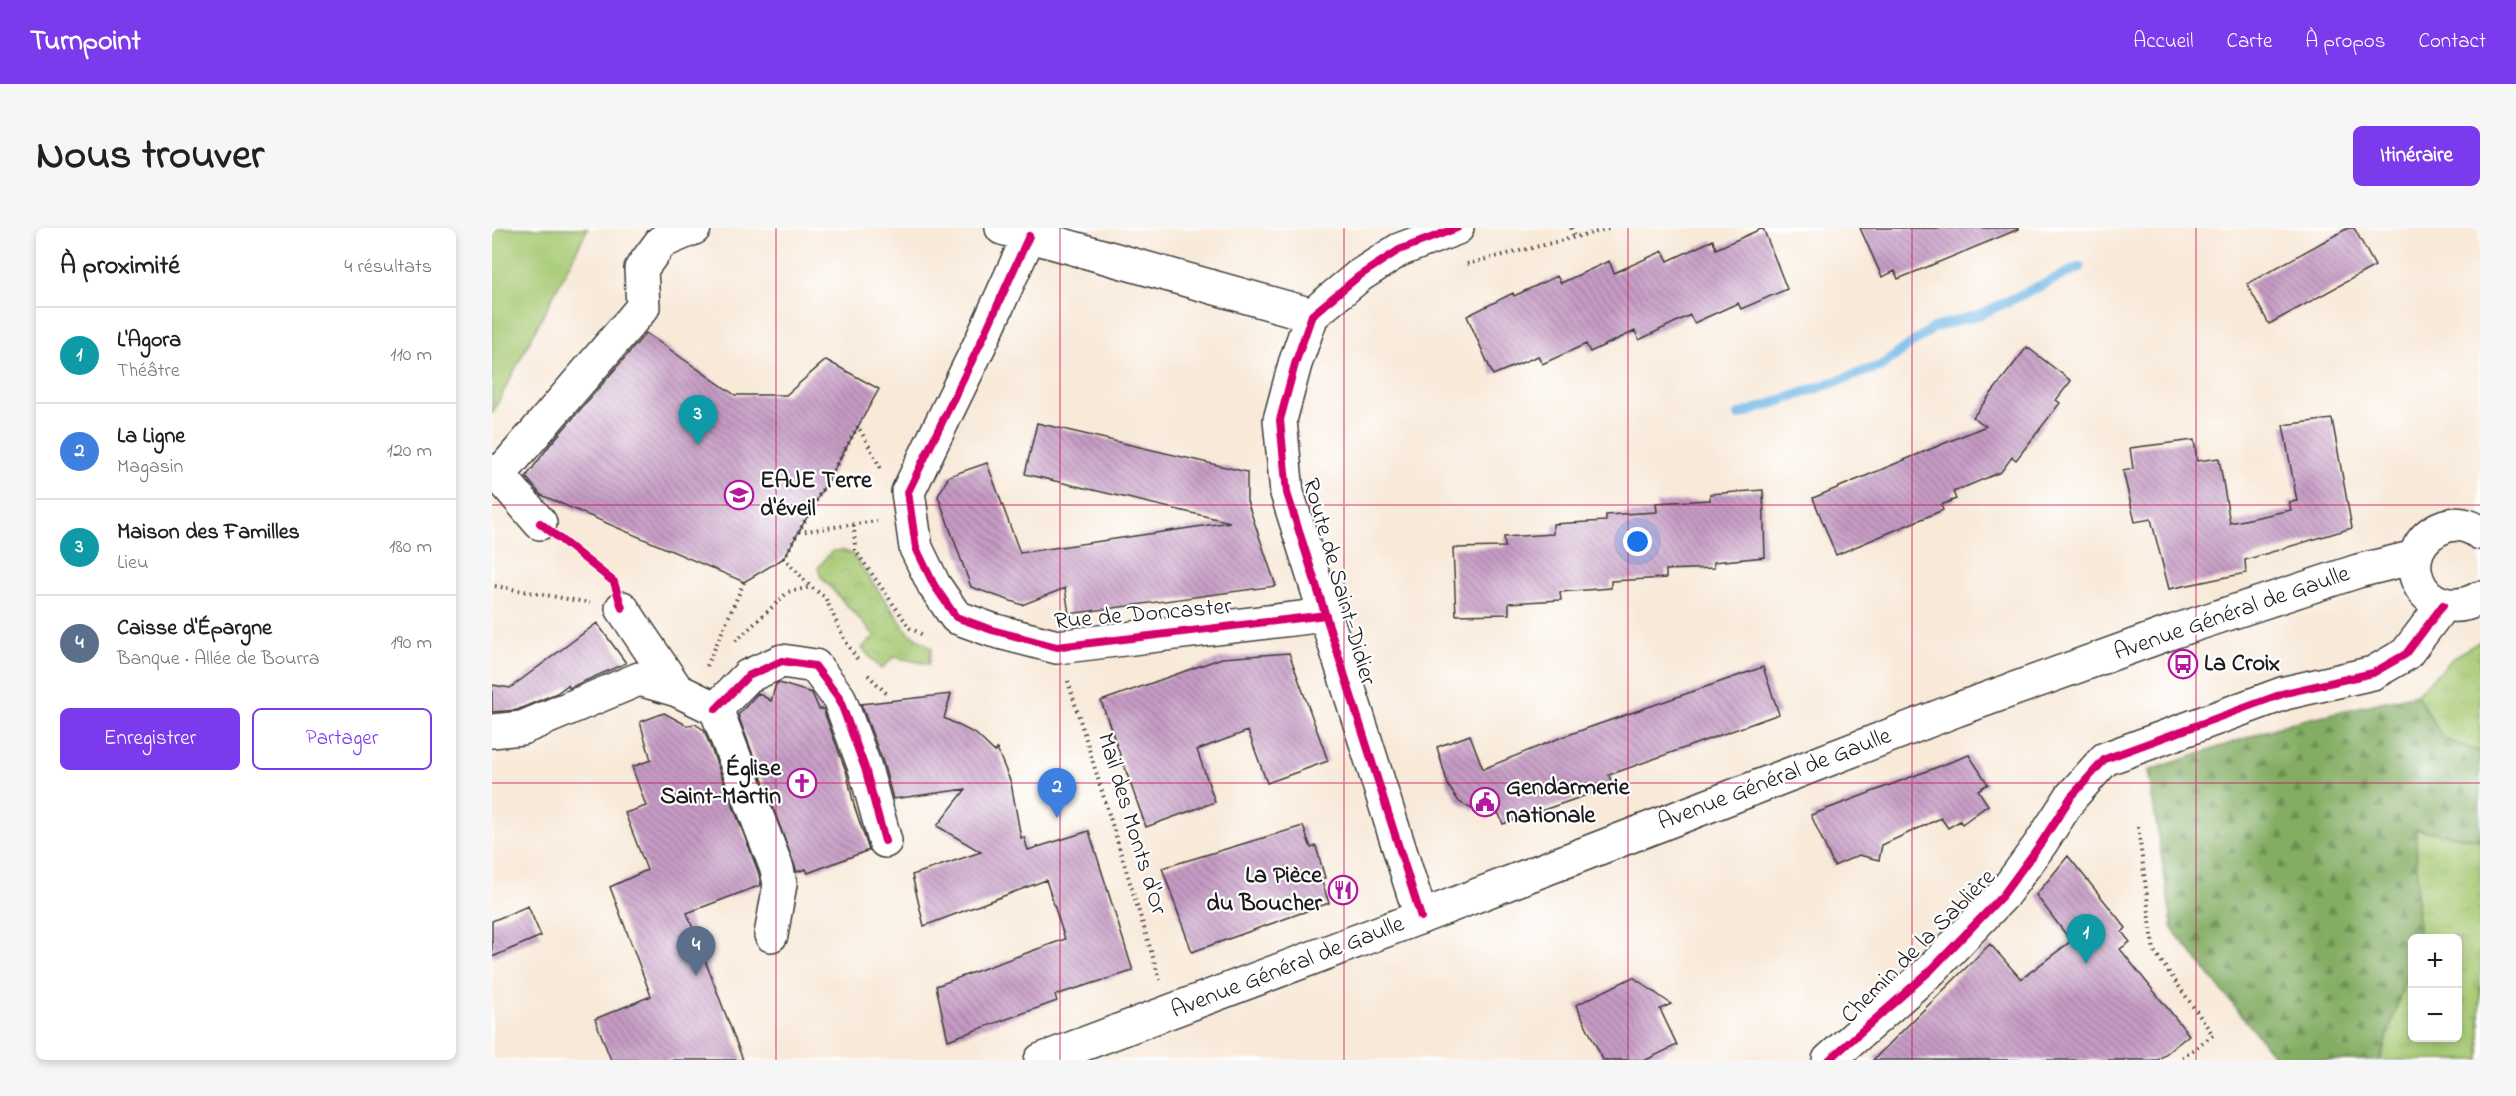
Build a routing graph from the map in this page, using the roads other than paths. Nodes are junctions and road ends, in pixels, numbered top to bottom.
1 (694, 228) edge
2 (1457, 228) edge
3 (1016, 232) edge
4 (1312, 315) junction
5 (495, 473) edge
6 (540, 523) road end
7 (2478, 529) edge
8 (2415, 557) junction
9 (2480, 598) edge
10 (2443, 605) junction
11 (622, 608) road end
12 (1326, 615) junction
13 (677, 690) junction
14 (716, 709) junction
15 (492, 731) edge
16 (885, 841) dead end
17 (1421, 917) junction
18 (771, 935) dead end
19 (1041, 1060) edge
20 (1829, 1060) edge

1 - 5 street
2 - 4 street
3 - 4 street
3 - 12 street, Rue de Doncaster
4 - 12 street, Route de Saint-Didier
5 - 6 street
7 - 8 street
8 - 10 street
8 - 17 street, Avenue Général de Gaulle
9 - 10 street
10 - 20 street, Chemin de la Sablière
11 - 13 street
12 - 17 street, Route de Saint-Didier
13 - 14 street
13 - 15 street
14 - 16 street
14 - 18 street
17 - 19 street, Avenue Général de Gaulle

